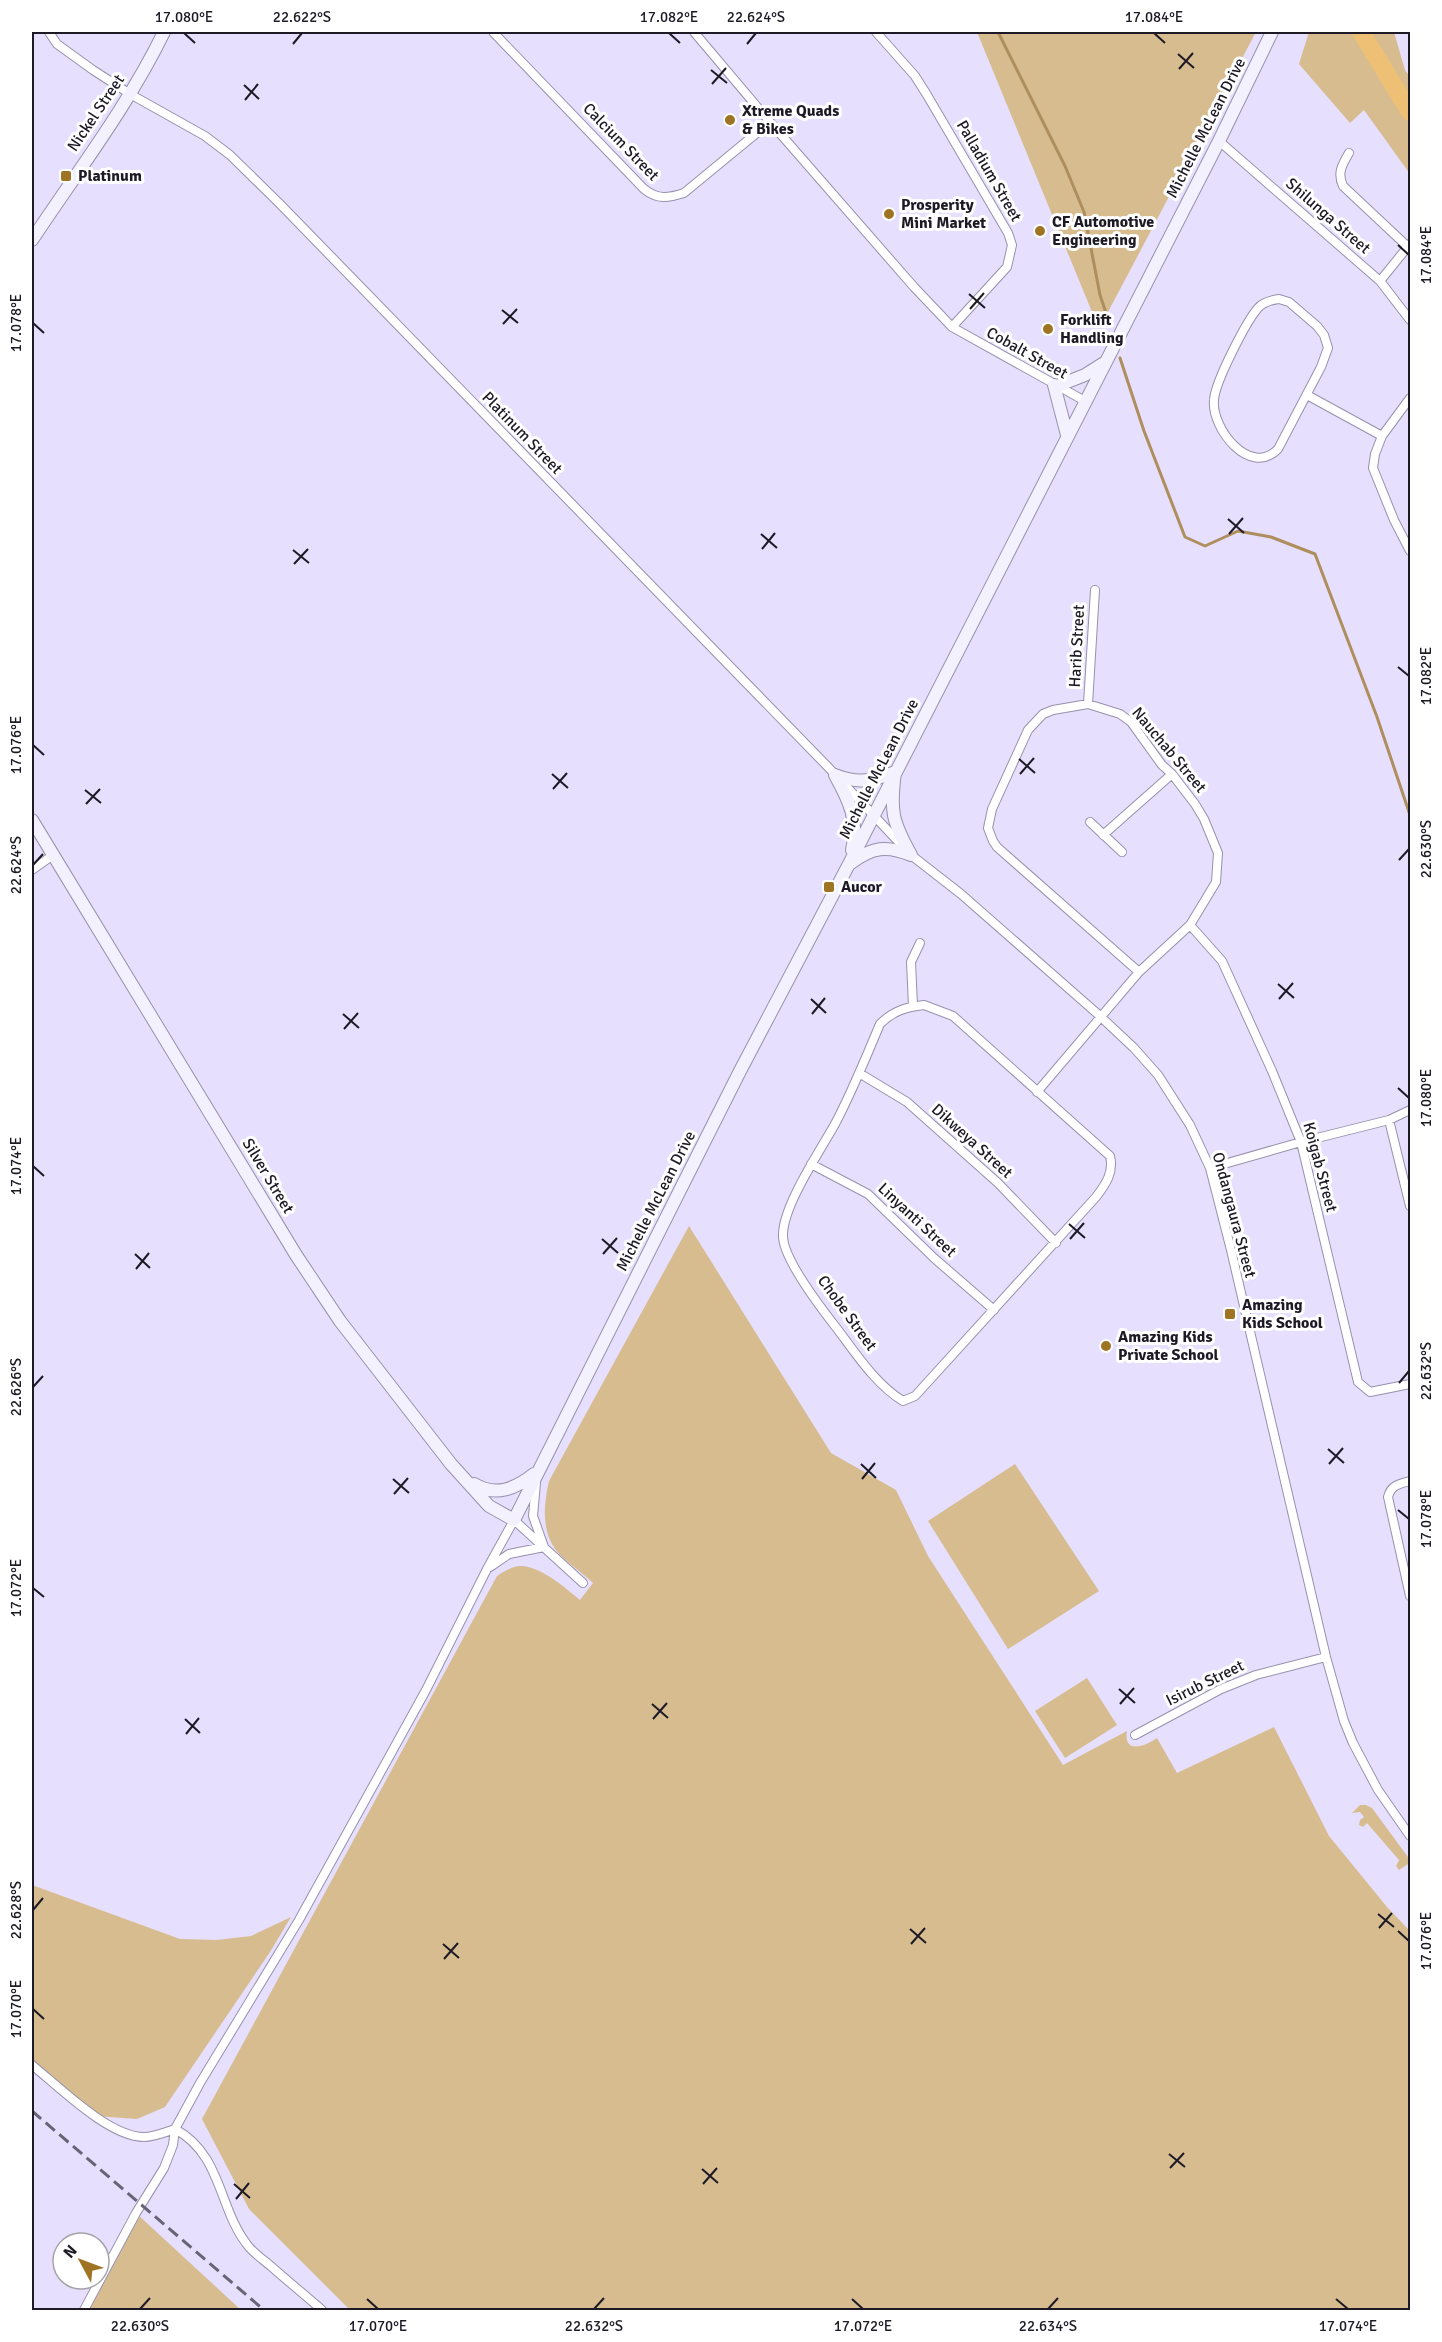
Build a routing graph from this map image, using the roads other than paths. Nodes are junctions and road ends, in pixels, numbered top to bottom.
1 (50, 32) edge
2 (164, 32) edge
3 (494, 32) edge
4 (694, 32) edge
5 (876, 32) edge
6 (1272, 32) edge
7 (130, 94) junction
8 (770, 122) junction
9 (1219, 141) junction
10 (1349, 153) dead end
11 (32, 240) edge
12 (1409, 246) edge
13 (1380, 281) junction
14 (1410, 321) edge
15 (952, 327) junction
16 (1105, 363) junction
17 (1055, 386) junction
18 (1307, 395) junction
19 (1410, 398) edge
20 (1085, 401) junction
21 (1067, 435) junction
22 (1382, 436) junction
23 (1410, 551) edge
24 (1095, 590) dead end
25 (1088, 704) junction
26 (895, 772) junction
27 (1172, 774) junction
28 (835, 775) junction
29 (873, 816) junction
30 (32, 820) edge
31 (1090, 822) dead end
32 (1103, 835) junction
33 (1122, 852) dead end
34 (53, 855) junction
35 (911, 855) junction
36 (849, 864) junction
37 (32, 870) edge
38 (1190, 925) junction
39 (920, 943) dead end
40 (1139, 972) junction
41 (913, 1006) junction
42 (1100, 1016) junction
43 (859, 1073) junction
44 (1036, 1092) junction
45 (1410, 1110) edge
46 (1389, 1120) junction
47 (1301, 1142) junction
48 (811, 1164) junction
49 (1210, 1168) junction
50 (1410, 1206) edge
51 (1056, 1243) junction
52 (994, 1310) junction
53 (1410, 1384) edge
54 (538, 1470) junction
55 (468, 1481) junction
56 (1410, 1481) edge
57 (514, 1520) junction
58 (544, 1547) junction
59 (487, 1569) junction
60 (584, 1583) dead end
61 (1410, 1596) edge
62 (1326, 1658) junction
63 (1135, 1735) dead end
64 (1410, 1836) edge
65 (32, 2065) edge
66 (175, 2129) junction
67 (84, 2310) edge
68 (322, 2310) edge

1 - 7 street, Platinum Street
2 - 7 street, Nickel Street
3 - 8 street, Calcium Street
4 - 8 street, Cobalt Street
5 - 15 street, Palladium Street
6 - 9 street, Michelle McLean Drive
7 - 11 street, Nickel Street
7 - 28 street, Platinum Street
8 - 15 street, Cobalt Street
9 - 13 street, Shilunga Street
9 - 16 street, Michelle McLean Drive
10 - 12 street
12 - 13 street
13 - 14 street, Shilunga Street
15 - 17 street, Cobalt Street
16 - 17 street
16 - 20 street, Michelle McLean Drive
17 - 20 street, Cobalt Street
17 - 21 street
18 - 18 street
18 - 22 street
19 - 22 street
20 - 21 street, Michelle McLean Drive
21 - 26 street, Michelle McLean Drive
22 - 23 street
24 - 25 street, Harib Street
25 - 27 street, Nauchab Street
25 - 40 street, Nauchab Street
26 - 28 street
26 - 29 street, Michelle McLean Drive
26 - 35 street
27 - 32 street
27 - 38 street, Nauchab Street
28 - 29 street, Platinum Street
28 - 36 street
29 - 35 street, Ondangaura Street
29 - 36 street, Michelle McLean Drive
30 - 34 street, Silver Street
31 - 32 street
32 - 33 street
34 - 37 street
34 - 55 street, Silver Street
35 - 36 street
35 - 42 street, Ondangaura Street
36 - 54 street, Michelle McLean Drive
38 - 40 street, Nauchab Street
38 - 47 street, Koigab Street
39 - 41 street
40 - 42 street, Nauchab Street
41 - 43 street, Chobe Street
41 - 44 street, Chobe Street
42 - 44 street
42 - 49 street, Ondangaura Street
43 - 48 street, Chobe Street
43 - 51 street, Dikweya Street
44 - 51 street, Chobe Street
45 - 46 street
46 - 47 street
46 - 50 street
47 - 49 street
47 - 53 street, Koigab Street
48 - 52 street, Linyanti Street
48 - 52 street, Chobe Street
49 - 62 street, Ondangaura Street
51 - 52 street, Chobe Street
54 - 55 street
54 - 57 street, Michelle McLean Drive
54 - 58 street
55 - 57 street, Silver Street
56 - 61 street
57 - 58 street
57 - 59 street
58 - 59 street
58 - 60 street
59 - 66 street
62 - 63 street, Isirub Street
62 - 64 street, Ondangaura Street
65 - 66 street
66 - 67 street
66 - 68 street

